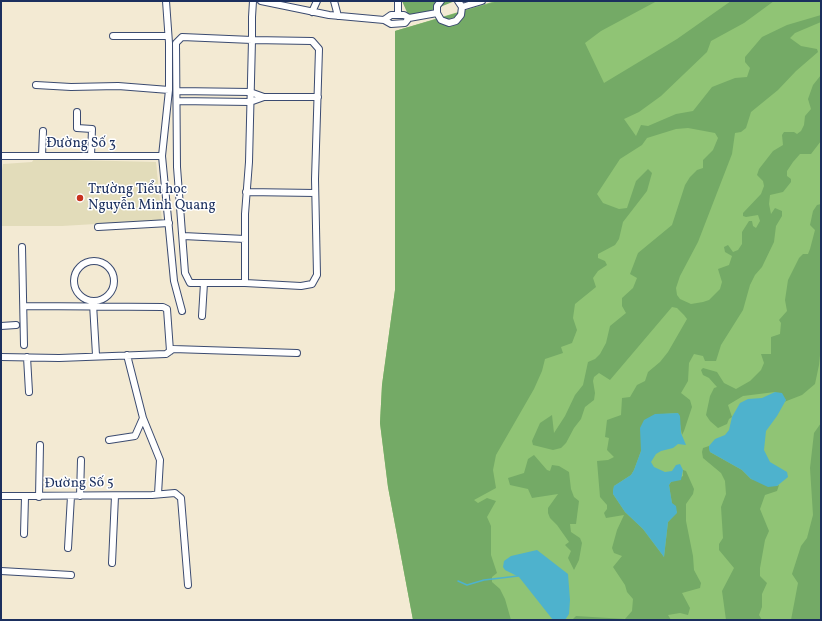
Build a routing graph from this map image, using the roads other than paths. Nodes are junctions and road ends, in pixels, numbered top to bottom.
1 (166, 1) edge
2 (253, 1) edge
3 (261, 1) edge
4 (317, 1) edge
5 (334, 1) edge
6 (398, 1) edge
7 (441, 1) edge
8 (458, 1) edge
9 (482, 1) edge
10 (462, 7) junction
11 (312, 12) junction
12 (437, 13) junction
13 (398, 15) junction
14 (338, 16) junction
15 (409, 18) junction
16 (384, 20) junction
17 (113, 36) dead end
18 (168, 36) junction
19 (252, 40) junction
20 (36, 84) dead end
21 (169, 90) junction
22 (177, 91) junction
23 (250, 92) junction
24 (264, 97) junction
25 (318, 97) junction
26 (176, 101) junction
27 (250, 102) junction
28 (77, 112) dead end
29 (43, 131) dead end
30 (1, 156) edge
31 (42, 156) junction
32 (91, 156) junction
33 (162, 156) junction
34 (246, 192) junction
35 (315, 193) junction
36 (170, 222) junction
37 (98, 228) dead end
38 (183, 236) junction
39 (245, 239) junction
40 (22, 247) dead end
41 (204, 283) junction
42 (246, 283) junction
43 (93, 304) junction
44 (24, 306) junction
45 (182, 311) dead end
46 (202, 316) dead end
47 (16, 325) dead end
48 (1, 326) edge
49 (24, 345) dead end
50 (170, 351) junction
51 (297, 353) dead end
52 (96, 355) junction
53 (128, 355) junction
54 (1, 357) edge
55 (27, 357) junction
56 (29, 392) dead end
57 (142, 418) junction
58 (108, 440) dead end
59 (40, 445) dead end
60 (81, 460) dead end
61 (158, 494) junction
62 (1, 496) edge
63 (71, 496) junction
64 (80, 496) junction
65 (115, 496) junction
66 (25, 497) junction
67 (38, 497) junction
68 (24, 534) dead end
69 (68, 548) dead end
70 (112, 563) dead end
71 (1, 570) edge
72 (71, 574) dead end
73 (188, 585) dead end

1 - 18 street
2 - 19 street
3 - 11 street
4 - 11 street
5 - 14 street
6 - 13 street
7 - 12 street
8 - 10 street
9 - 10 street
10 - 12 street
11 - 14 street
12 - 15 street
13 - 15 street
13 - 16 street
14 - 16 street
15 - 16 street
17 - 18 street
18 - 21 street
19 - 22 street
19 - 23 street
19 - 25 street
20 - 21 street
21 - 33 street
22 - 23 street
22 - 26 street
23 - 24 street
23 - 27 street
24 - 25 street
24 - 27 street
25 - 35 street
26 - 27 street
26 - 38 street
27 - 34 street
28 - 32 street
29 - 31 street
30 - 31 street, Đường Số 3
31 - 32 street, Đường Số 3
32 - 33 street, Đường Số 3
33 - 36 street
34 - 35 street
34 - 39 street
35 - 42 street
36 - 37 street
36 - 45 street
38 - 39 street
38 - 41 street
39 - 42 street
40 - 44 street
41 - 42 street
41 - 46 street
43 - 43 street
43 - 44 street
43 - 50 street
43 - 52 street
44 - 49 street
47 - 48 street
50 - 51 street
50 - 53 street
52 - 53 street
52 - 55 street
53 - 57 street
54 - 55 street
55 - 56 street
57 - 58 street
57 - 61 street
59 - 67 street
60 - 64 street
61 - 65 street, Đường Số 5
61 - 73 street, Đường Số 5
62 - 66 street, Đường Số 5
63 - 64 street, Đường Số 5
63 - 67 street, Đường Số 5
63 - 69 street
64 - 65 street, Đường Số 5
65 - 70 street
66 - 67 street, Đường Số 5
66 - 68 street
71 - 72 street

